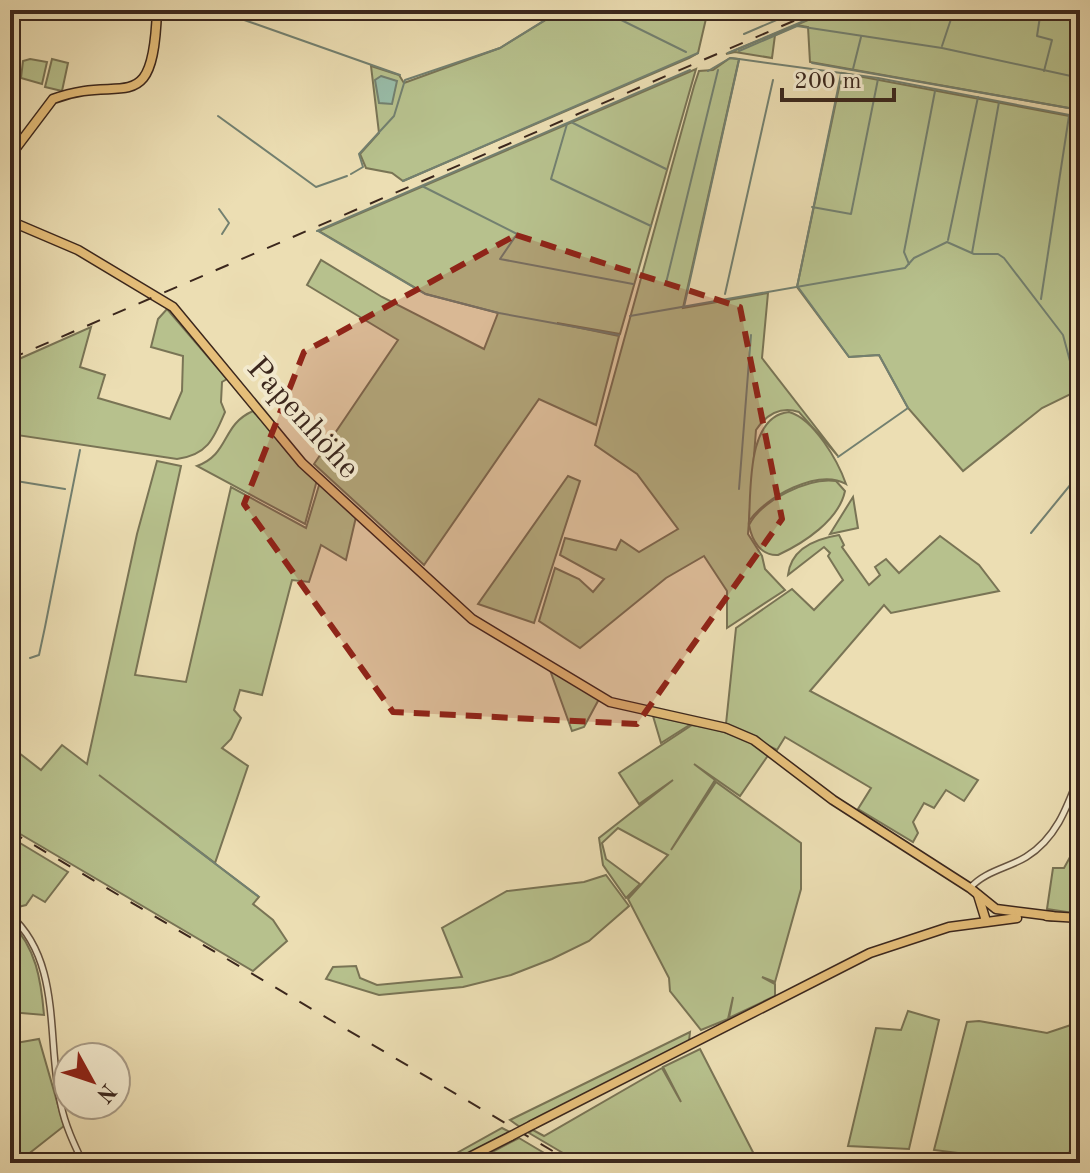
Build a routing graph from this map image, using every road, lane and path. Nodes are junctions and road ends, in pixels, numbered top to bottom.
1 (157, 10) edge
2 (10, 156) edge
3 (10, 221) edge
4 (1080, 773) edge
5 (970, 888) junction
6 (978, 895) junction
7 (10, 915) edge
8 (1052, 916) junction
9 (1080, 918) edge
10 (986, 921) junction
11 (83, 1163) edge
12 (458, 1163) edge

1 - 2 main road
3 - 5 main road, Papenhöhe
4 - 5 street
5 - 6 main road, Papenhöhe
6 - 8 main road, Papenhöhe
6 - 10 main road
7 - 11 street
8 - 9 main road
8 - 10 main road
10 - 12 main road, bridge

